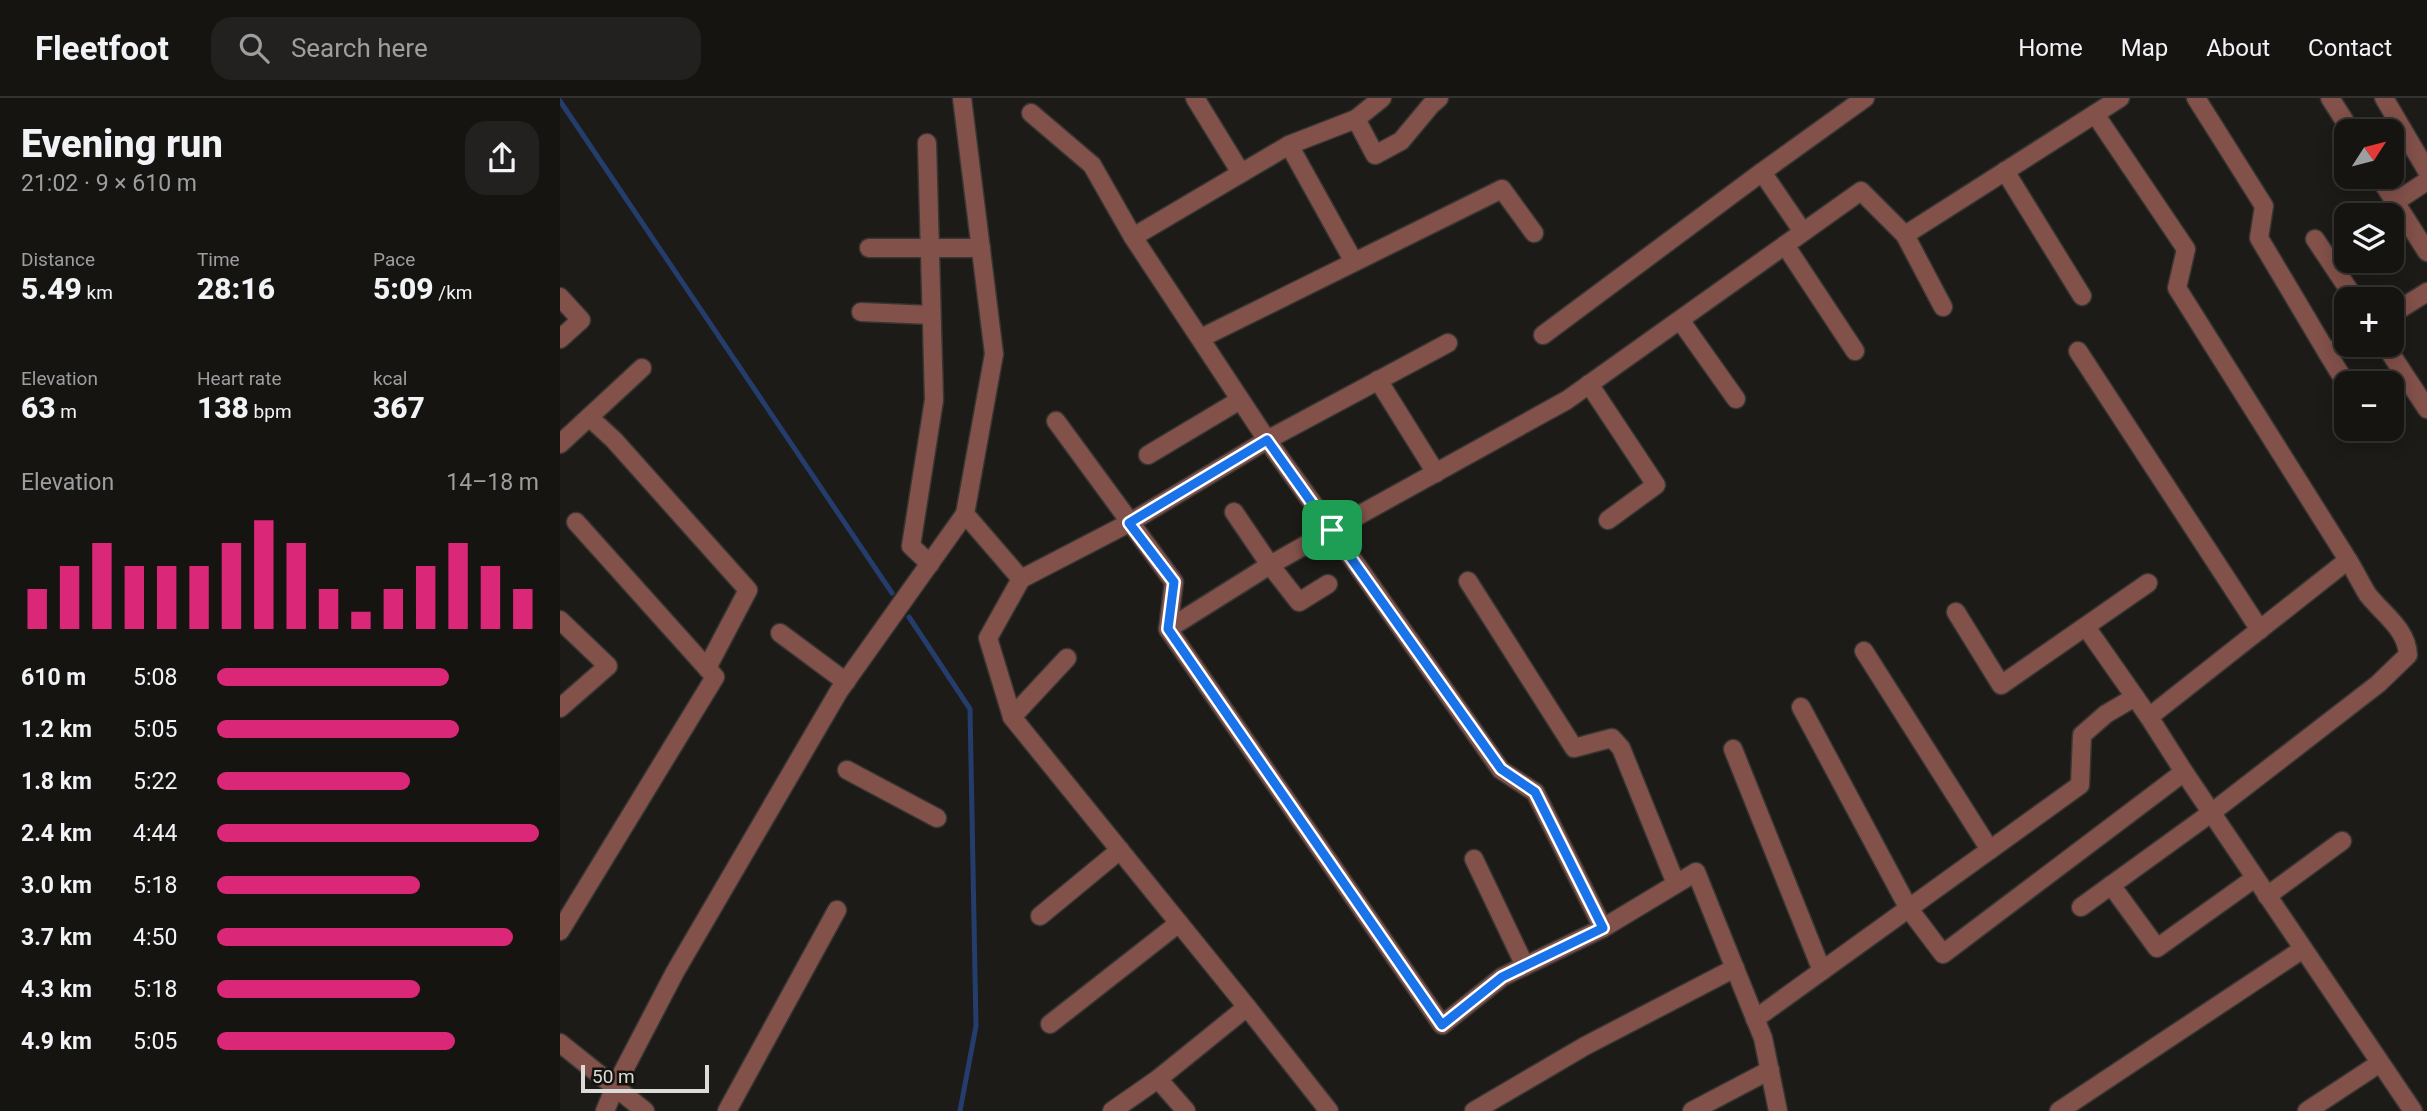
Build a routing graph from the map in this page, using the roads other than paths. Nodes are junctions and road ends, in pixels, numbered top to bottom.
1 (962, 98) edge
2 (1195, 98) edge
3 (1381, 98) edge
4 (1439, 98) edge
5 (1865, 98) edge
6 (2120, 98) edge
7 (2196, 98) edge
8 (2330, 98) edge
9 (2384, 98) edge
10 (1031, 113) dead end
11 (2095, 114) junction
12 (1356, 119) junction
13 (2343, 119) edge
14 (927, 144) dead end
15 (1289, 145) junction
16 (2005, 171) junction
17 (2427, 171) edge
18 (1762, 172) junction
19 (1241, 173) junction
20 (2427, 181) edge
21 (2387, 189) edge
22 (2395, 202) junction
23 (1803, 232) junction
24 (1534, 233) dead end
25 (1905, 235) junction
26 (1133, 237) junction
27 (2315, 239) dead end
28 (1785, 245) junction
29 (869, 248) dead end
30 (930, 248) junction
31 (981, 248) junction
32 (2427, 252) edge
33 (1354, 262) junction
34 (2347, 287) edge
35 (2427, 292) edge
36 (2082, 296) dead end
37 (560, 297) edge
38 (2404, 306) edge
39 (1943, 307) dead end
40 (861, 312) dead end
41 (931, 315) junction
42 (1680, 320) junction
43 (1543, 335) dead end
44 (1200, 338) junction
45 (560, 339) edge
46 (1448, 343) dead end
47 (2334, 350) edge
48 (1855, 351) dead end
49 (2078, 351) dead end
50 (2328, 354) junction
51 (2393, 357) edge
52 (642, 368) dead end
53 (2338, 371) edge
54 (1378, 380) junction
55 (1589, 384) junction
56 (1736, 399) dead end
57 (1240, 400) junction
58 (2427, 409) edge
59 (589, 417) junction
60 (1056, 421) dead end
61 (1267, 440) junction
62 (560, 444) edge
63 (1148, 455) dead end
64 (1436, 473) junction
65 (1234, 512) dead end
66 (965, 514) junction
67 (1608, 520) dead end
68 (576, 522) dead end
69 (1129, 523) junction
70 (1332, 530) junction
71 (2348, 560) junction
72 (930, 564) junction
73 (1270, 565) junction
74 (1021, 579) junction
75 (1468, 581) dead end
76 (2148, 583) dead end
77 (1328, 584) dead end
78 (1956, 612) dead end
79 (560, 620) edge
80 (2086, 627) junction
81 (1168, 629) junction
82 (2260, 630) junction
83 (780, 633) dead end
84 (1864, 651) dead end
85 (1067, 658) dead end
86 (707, 668) junction
87 (846, 682) junction
88 (2135, 697) junction
89 (560, 708) edge
90 (1801, 708) dead end
91 (1012, 717) junction
92 (2149, 717) junction
93 (1733, 749) dead end
94 (847, 769) dead end
95 (2183, 772) junction
96 (2211, 813) junction
97 (937, 818) dead end
98 (2342, 841) dead end
99 (1120, 850) junction
100 (1990, 850) junction
101 (1474, 859) dead end
102 (2255, 878) junction
103 (1676, 884) junction
104 (2111, 885) junction
105 (2267, 896) junction
106 (2081, 907) dead end
107 (1909, 909) junction
108 (837, 911) dead end
109 (1040, 916) dead end
110 (1179, 923) junction
111 (1603, 928) junction
112 (560, 931) edge
113 (2303, 949) junction
114 (1525, 966) junction
115 (1735, 968) junction
116 (1822, 971) junction
117 (1247, 1007) junction
118 (1755, 1018) junction
119 (1050, 1024) dead end
120 (560, 1043) edge
121 (2380, 1063) junction
122 (1770, 1070) junction
123 (1158, 1079) junction
124 (615, 1087) junction
125 (605, 1111) edge
126 (645, 1111) edge
127 (727, 1111) edge
128 (1112, 1111) edge
129 (1186, 1111) edge
130 (1329, 1111) edge
131 (1474, 1111) edge
132 (1692, 1111) edge
133 (1778, 1111) edge
134 (2059, 1111) edge
135 (2307, 1111) edge
136 (2413, 1111) edge

1 - 31 street
2 - 19 street
3 - 12 street
4 - 12 street
5 - 18 street
6 - 11 street
7 - 50 street
8 - 13 street
9 - 17 street
10 - 26 street
11 - 16 street
11 - 71 street
12 - 15 street
14 - 30 street
15 - 19 street
15 - 33 street
16 - 25 street
16 - 36 street
18 - 23 street
18 - 43 street
19 - 26 street
20 - 22 street
21 - 22 street
22 - 32 street
23 - 25 street
23 - 28 street
24 - 33 street
25 - 39 street
26 - 44 street
27 - 34 street
28 - 42 street
28 - 48 street
29 - 30 street
30 - 31 street
30 - 41 street
31 - 66 street
33 - 44 street
35 - 38 street
37 - 45 street
40 - 41 street
41 - 72 street
42 - 55 street
42 - 56 street
44 - 57 street
46 - 54 street
47 - 50 street
49 - 82 street
50 - 53 street
51 - 58 street
52 - 59 street
54 - 61 street
54 - 64 street
55 - 64 street
55 - 67 street
57 - 61 street
57 - 63 street
59 - 62 street
59 - 86 street
60 - 69 street
61 - 69 street
61 - 70 street
64 - 70 street
65 - 73 street
66 - 72 street
66 - 74 street
68 - 86 street
69 - 74 street
69 - 81 street
70 - 73 street
70 - 111 street
71 - 82 street
71 - 96 street
72 - 87 street
73 - 77 street
73 - 81 street
74 - 91 street
75 - 103 street
76 - 80 street
78 - 80 street
79 - 89 street
80 - 88 street
81 - 114 street
82 - 92 street
83 - 87 street
84 - 100 street
85 - 91 street
86 - 112 street
87 - 124 street
88 - 92 street
88 - 100 street
90 - 107 street
91 - 99 street
92 - 95 street
93 - 116 street
94 - 97 street
95 - 96 street
95 - 107 street
96 - 102 street
96 - 104 street
98 - 105 street
99 - 109 street
99 - 110 street
100 - 107 street
101 - 114 street
102 - 104 street
102 - 105 street
103 - 111 street
103 - 115 street
104 - 106 street
105 - 113 street
107 - 116 street
108 - 127 street
110 - 117 street
110 - 119 street
111 - 114 street
113 - 121 street
113 - 134 street
115 - 118 street
115 - 131 street
116 - 118 street
117 - 123 street
117 - 130 street
118 - 122 street
120 - 124 street
121 - 135 street
121 - 136 street
122 - 132 street
122 - 133 street
123 - 128 street
123 - 129 street
124 - 125 street
124 - 126 street

